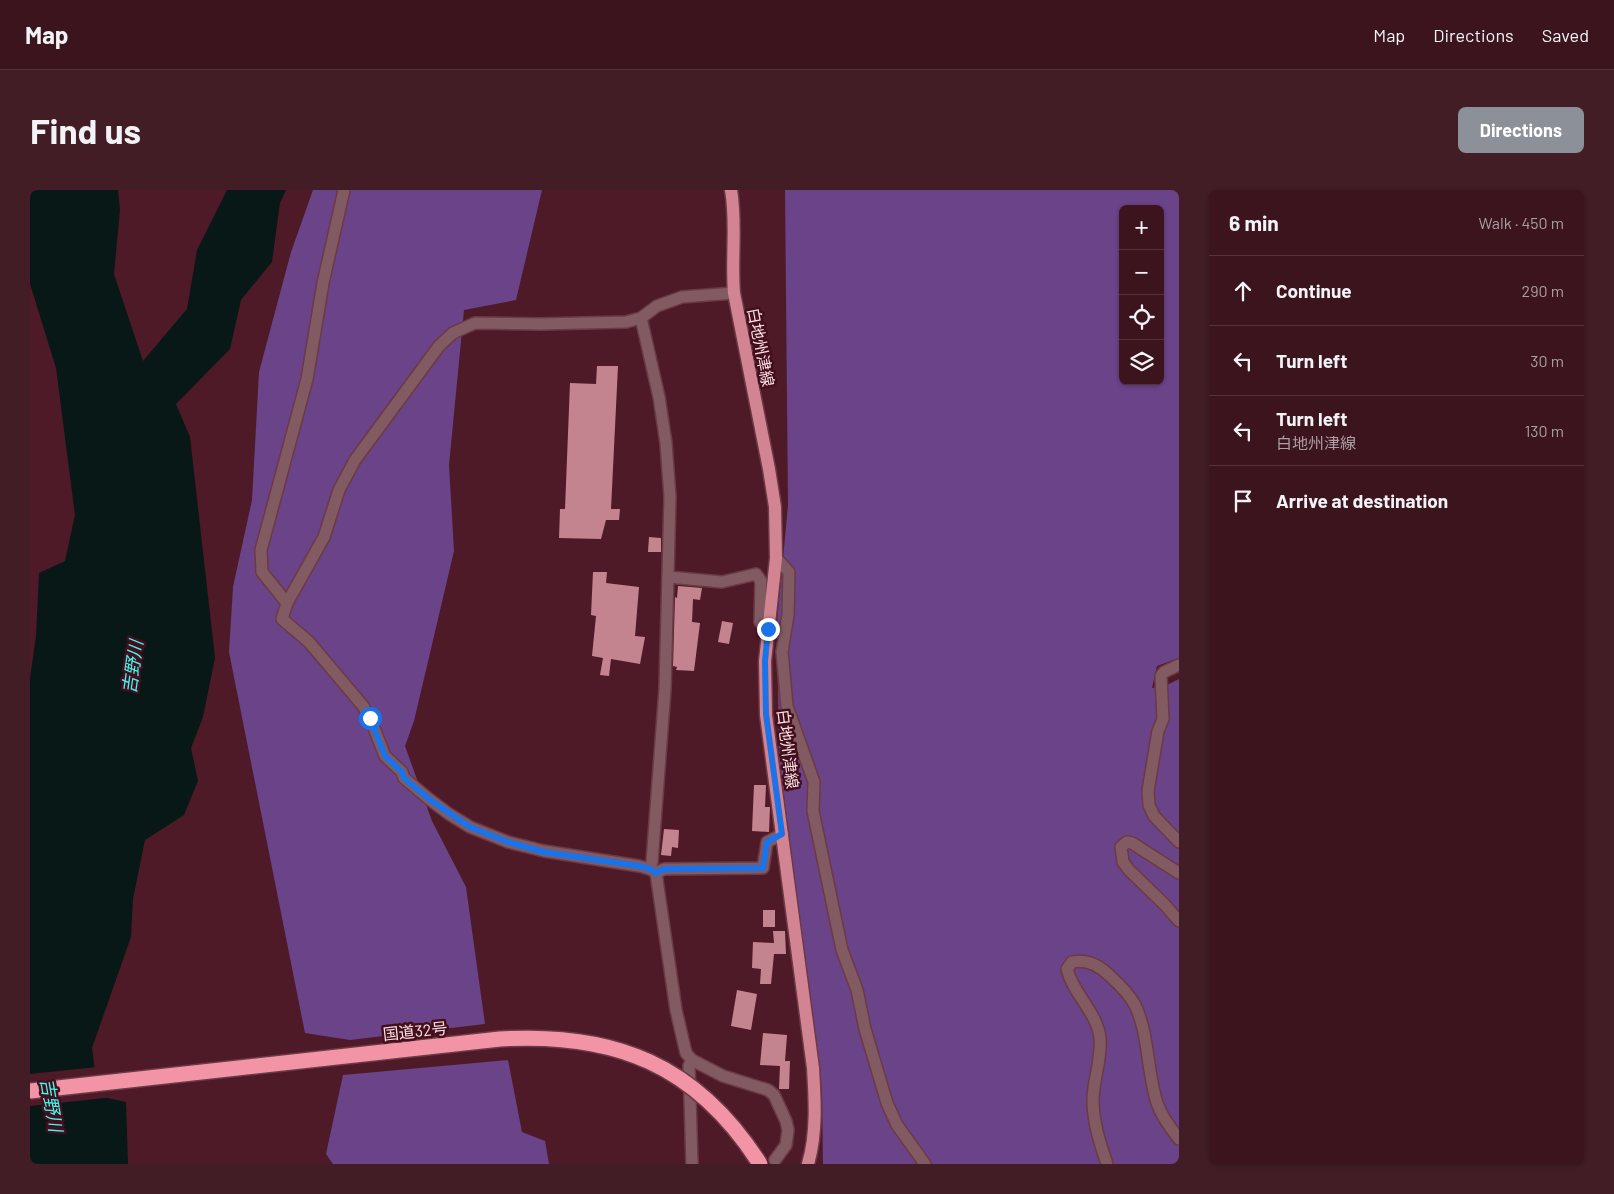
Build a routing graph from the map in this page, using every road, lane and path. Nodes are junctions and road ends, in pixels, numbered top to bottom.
1 (344, 190) edge
2 (731, 190) edge
3 (734, 293) junction
4 (641, 318) junction
5 (776, 558) junction
6 (668, 577) junction
7 (287, 603) junction
8 (768, 629) junction
9 (1179, 665) edge
10 (782, 834) junction
11 (1179, 842) edge
12 (653, 871) junction
13 (1179, 873) edge
14 (1179, 921) edge
15 (692, 1060) junction
16 (30, 1091) edge
17 (1179, 1139) edge
18 (775, 1160) dead end
19 (692, 1164) edge
20 (760, 1164) edge
21 (808, 1164) edge
22 (925, 1164) edge
23 (1107, 1164) edge

1 - 7 street
2 - 3 main road, 白地州津線
3 - 4 street
3 - 5 main road, 白地州津線
4 - 6 street
4 - 7 street
5 - 8 main road, 白地州津線
5 - 22 street
6 - 8 street
6 - 12 street
7 - 12 street
8 - 10 main road, 白地州津線
9 - 11 street
10 - 12 street
10 - 21 main road, 白地州津線
12 - 15 street
13 - 14 street
15 - 18 street
15 - 19 street
16 - 20 highway, 国道32号, bridge
17 - 23 street

